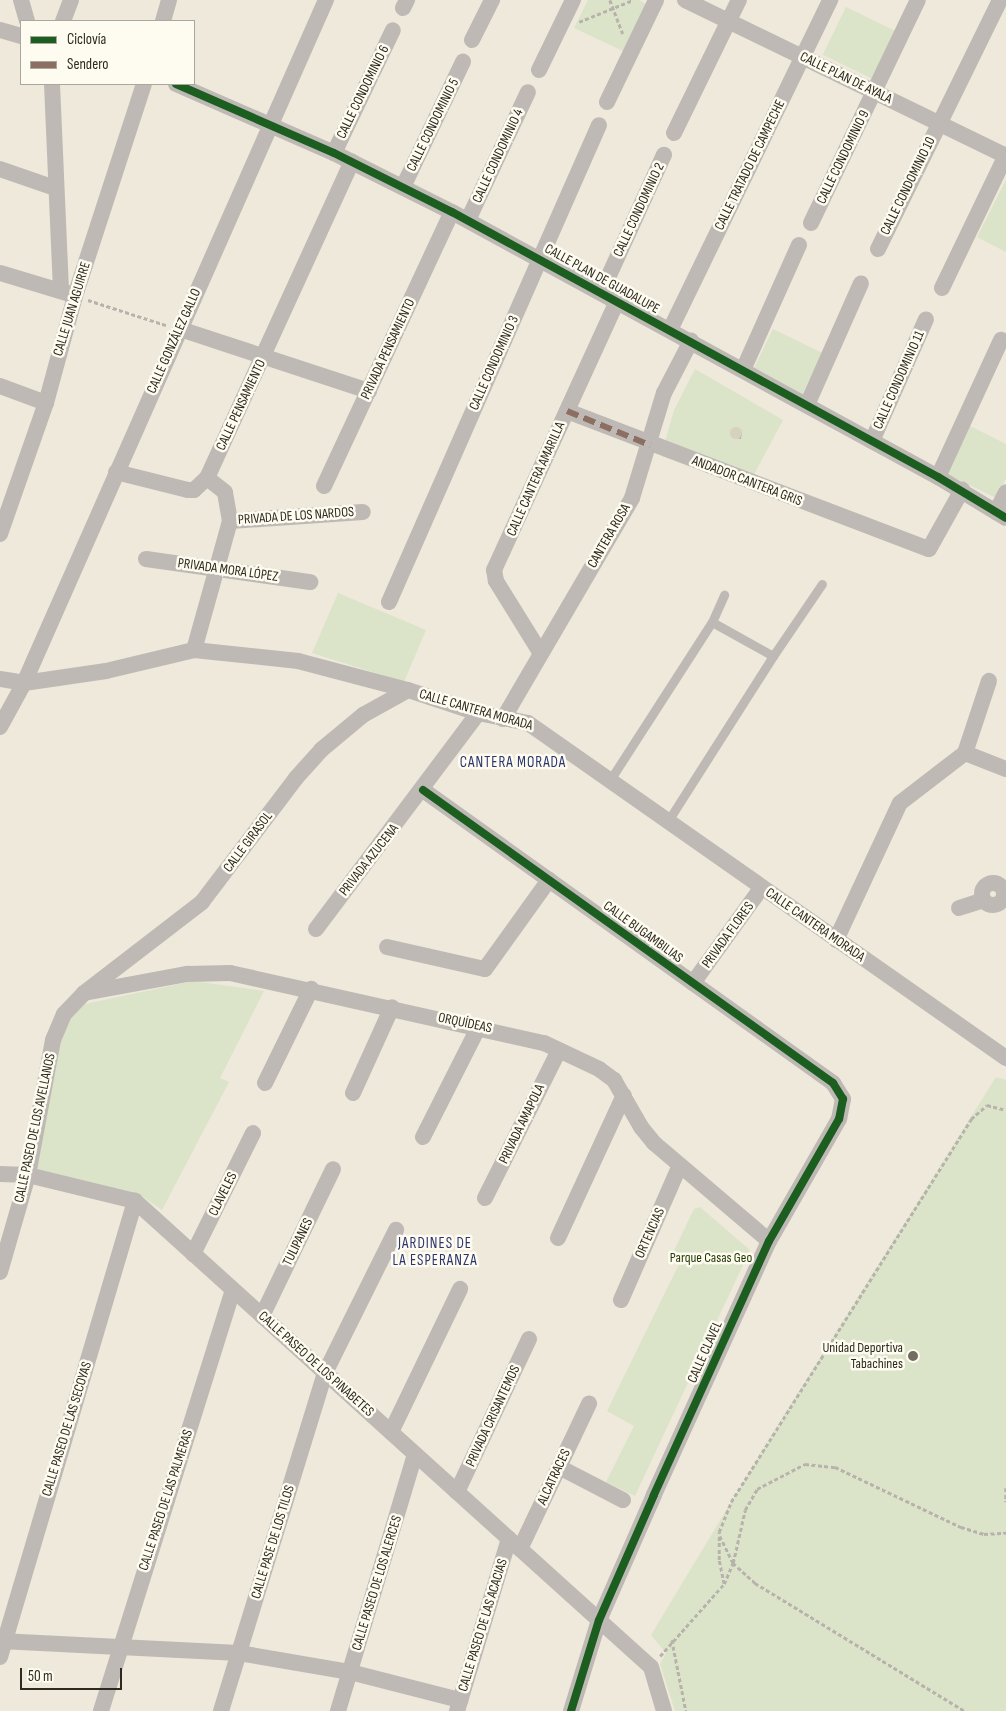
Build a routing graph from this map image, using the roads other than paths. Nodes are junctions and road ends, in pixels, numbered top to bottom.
1 (21, 0) edge
2 (71, 0) edge
3 (169, 0) edge
4 (492, 0) edge
5 (573, 0) edge
6 (656, 0) edge
7 (685, 0) edge
8 (739, 0) edge
9 (830, 0) edge
10 (918, 0) edge
11 (1000, 0) edge
12 (322, 1) edge
13 (27, 20) edge
14 (63, 20) edge
15 (163, 20) edge
16 (729, 21) junction
17 (0, 30) edge
18 (393, 30) dead end
19 (20, 36) edge
20 (472, 40) dead end
21 (802, 56) junction
22 (463, 62) dead end
23 (539, 70) dead end
24 (52, 85) edge
25 (144, 85) edge
26 (178, 85) edge
27 (874, 91) junction
28 (528, 92) dead end
29 (607, 102) dead end
30 (939, 123) junction
31 (272, 125) junction
32 (598, 125) dead end
33 (674, 133) dead end
34 (334, 153) junction
35 (664, 155) dead end
36 (1006, 156) edge
37 (352, 162) junction
38 (0, 169) edge
39 (403, 187) junction
40 (55, 188) junction
41 (452, 212) junction
42 (468, 220) junction
43 (812, 223) dead end
44 (799, 245) dead end
45 (878, 249) dead end
46 (540, 259) junction
47 (0, 273) edge
48 (861, 283) dead end
49 (942, 288) dead end
50 (601, 292) junction
51 (68, 293) junction
52 (617, 301) junction
53 (926, 319) dead end
54 (180, 329) junction
55 (670, 330) junction
56 (1001, 340) dead end
57 (691, 341) junction
58 (264, 355) junction
59 (743, 370) junction
60 (0, 386) edge
61 (368, 391) junction
62 (46, 403) junction
63 (807, 405) junction
64 (567, 411) junction
65 (872, 441) junction
66 (650, 444) junction
67 (116, 472) junction
68 (938, 477) junction
69 (207, 478) junction
70 (324, 486) dead end
71 (962, 490) junction
72 (1006, 492) edge
73 (363, 512) dead end
74 (1001, 515) edge
75 (230, 521) junction
76 (0, 534) edge
77 (146, 559) dead end
78 (216, 569) junction
79 (310, 582) dead end
80 (822, 584) dead end
81 (724, 595) dead end
82 (389, 602) dead end
83 (712, 622) junction
84 (194, 650) junction
85 (540, 652) junction
86 (773, 656) junction
87 (0, 678) edge
88 (989, 681) dead end
89 (24, 683) junction
90 (408, 690) junction
91 (478, 714) junction
92 (503, 719) junction
93 (0, 727) edge
94 (965, 752) junction
95 (1006, 769) edge
96 (610, 780) junction
97 (423, 790) junction
98 (668, 821) junction
99 (549, 880) junction
100 (1003, 882) edge
101 (762, 887) junction
102 (983, 900) junction
103 (1003, 907) edge
104 (959, 908) dead end
105 (316, 930) dead end
106 (836, 940) junction
107 (387, 947) dead end
108 (693, 983) junction
109 (311, 989) junction
110 (84, 993) junction
111 (392, 1007) junction
112 (479, 1026) junction
113 (559, 1050) junction
114 (1006, 1058) edge
115 (265, 1083) dead end
116 (353, 1093) dead end
117 (624, 1095) junction
118 (843, 1099) joint
119 (253, 1133) dead end
120 (423, 1137) dead end
121 (679, 1167) junction
122 (333, 1169) dead end
123 (0, 1174) edge
124 (28, 1175) junction
125 (486, 1198) dead end
126 (135, 1201) junction
127 (396, 1230) dead end
128 (558, 1238) dead end
129 (769, 1241) junction
130 (193, 1254) junction
131 (0, 1272) edge
132 (460, 1289) dead end
133 (233, 1290) junction
134 (621, 1300) dead end
135 (262, 1316) junction
136 (529, 1340) dead end
137 (325, 1373) junction
138 (588, 1404) dead end
139 (391, 1432) junction
140 (415, 1454) junction
141 (559, 1468) junction
142 (456, 1492) junction
143 (623, 1500) dead end
144 (515, 1544) junction
145 (599, 1620) junction
146 (2, 1646) edge
147 (120, 1648) junction
148 (239, 1653) junction
149 (350, 1672) junction
150 (458, 1706) edge
151 (101, 1711) edge
152 (222, 1711) edge
153 (338, 1711) edge
154 (571, 1711) edge
155 (664, 1711) edge

1 - 13 street
2 - 14 street
3 - 15 street
4 - 20 street
5 - 23 street
6 - 29 street
7 - 16 street, CALLE PLAN DE AYALA
8 - 16 street
9 - 21 street, CALLE TRATADO DE CAMPECHE
10 - 27 street
11 - 30 street
12 - 31 street, CALLE GONZÁLEZ GALLO
16 - 21 street, CALLE PLAN DE AYALA
16 - 33 street
17 - 19 street
18 - 34 street, CALLE CONDOMINIO 6
21 - 27 street, CALLE PLAN DE AYALA
21 - 55 street, CALLE TRATADO DE CAMPECHE
22 - 39 street, CALLE CONDOMINIO 5
24 - 40 street
25 - 51 street, CALLE JUAN AGUIRRE
26 - 31 street, CALLE PLAN DE GUADALUPE
27 - 30 street, CALLE PLAN DE AYALA
27 - 43 street, CALLE CONDOMINIO 9
28 - 42 street, CALLE CONDOMINIO 4
30 - 36 street, CALLE PLAN DE AYALA
30 - 45 street, CALLE CONDOMINIO 10
31 - 34 street, CALLE PLAN DE GUADALUPE
31 - 54 street, CALLE GONZÁLEZ GALLO
32 - 46 street, CALLE CONDOMINIO 3
34 - 37 street, CALLE PLAN DE GUADALUPE
35 - 50 street, CALLE CONDOMINIO 2
36 - 49 street
37 - 39 street, CALLE PLAN DE GUADALUPE
37 - 58 street, CALLE PENSAMIENTO
38 - 40 street
39 - 41 street, CALLE PLAN DE GUADALUPE
40 - 51 street
41 - 42 street, CALLE PLAN DE GUADALUPE
41 - 61 street, PRIVADA PENSAMIENTO
42 - 46 street, CALLE PLAN DE GUADALUPE
44 - 59 street
46 - 50 street, CALLE PLAN DE GUADALUPE
46 - 82 street, CALLE CONDOMINIO 3
47 - 51 street
48 - 63 street
50 - 52 street, CALLE PLAN DE GUADALUPE
51 - 62 street, CALLE JUAN AGUIRRE
52 - 55 street, CALLE PLAN DE GUADALUPE
52 - 64 street, CALLE CANTERA AMARILLA
53 - 65 street, CALLE CONDOMINIO 11
54 - 58 street
54 - 67 street, CALLE GONZÁLEZ GALLO
55 - 57 street, CALLE PLAN DE GUADALUPE
56 - 68 street
57 - 59 street, CALLE PLAN DE GUADALUPE
57 - 66 street, CANTERA ROSA
58 - 61 street
58 - 69 street, CALLE PENSAMIENTO
59 - 63 street, CALLE PLAN DE GUADALUPE
60 - 62 street
61 - 70 street, PRIVADA PENSAMIENTO
62 - 76 street, CALLE JUAN AGUIRRE
63 - 65 street, CALLE PLAN DE GUADALUPE
64 - 66 street, ANDADOR CANTERA GRIS
64 - 85 street, CALLE CANTERA AMARILLA
65 - 68 street, CALLE PLAN DE GUADALUPE
66 - 71 street, ANDADOR CANTERA GRIS
66 - 85 street, CANTERA ROSA
67 - 69 street
67 - 89 street, CALLE GONZÁLEZ GALLO
68 - 71 street, CALLE PLAN DE GUADALUPE
69 - 75 street
71 - 74 street, CALLE PLAN DE GUADALUPE
72 - 74 street
73 - 75 street, PRIVADA DE LOS NARDOS
75 - 78 street
77 - 78 street, PRIVADA MORA LÓPEZ
78 - 79 street, PRIVADA MORA LÓPEZ
78 - 84 street
80 - 86 lane
81 - 83 lane
83 - 86 lane
83 - 96 lane
84 - 89 street, CALLE CANTERA MORADA
84 - 90 street, CALLE CANTERA MORADA
85 - 92 street, CANTERA ROSA
86 - 98 lane
87 - 89 street, CALLE CANTERA MORADA
88 - 94 street
89 - 93 street, CALLE GONZÁLEZ GALLO
90 - 91 street, CALLE CANTERA MORADA
90 - 110 street, CALLE GIRASOL
91 - 92 street, CALLE CANTERA MORADA
91 - 97 street, PRIVADA AZUCENA
92 - 96 street, CALLE CANTERA MORADA
94 - 95 street
94 - 106 street
96 - 98 street, CALLE CANTERA MORADA
97 - 99 street, CALLE BUGAMBILIAS
97 - 105 street, PRIVADA AZUCENA
98 - 101 street, CALLE CANTERA MORADA
99 - 107 street
99 - 108 street, CALLE BUGAMBILIAS
100 - 102 street
100 - 103 street
101 - 106 street, CALLE CANTERA MORADA
101 - 108 street, PRIVADA FLORES
102 - 103 street
102 - 104 street
106 - 114 street, CALLE CANTERA MORADA
108 - 118 street, CALLE BUGAMBILIAS
109 - 110 street, ORQUÍDEAS
109 - 111 street, ORQUÍDEAS
109 - 115 street
110 - 124 street, CALLE PASEO DE LOS AVELLANOS
111 - 112 street, ORQUÍDEAS
111 - 116 street
112 - 113 street, ORQUÍDEAS
112 - 120 street
113 - 117 street, ORQUÍDEAS
113 - 125 street, PRIVADA AMAPOLA
117 - 121 street, ORQUÍDEAS
117 - 128 street
118 - 129 street, CALLE CLAVEL
119 - 130 street, CLAVELES
121 - 129 street, ORQUÍDEAS
121 - 134 street, ORTENCIAS
122 - 135 street, TULIPANES
123 - 124 street, CALLE PASEO DE LOS PINABETES
124 - 126 street, CALLE PASEO DE LOS PINABETES
124 - 131 street, CALLE PASEO DE LOS AVELLANOS
126 - 130 street, CALLE PASEO DE LOS PINABETES
126 - 146 street, CALLE PASEO DE LAS SECOYAS
127 - 137 street, CALLE PASE DE LOS TILOS
129 - 145 street, CALLE CLAVEL
130 - 133 street, CALLE PASEO DE LOS PINABETES
132 - 139 street
133 - 135 street, CALLE PASEO DE LOS PINABETES
133 - 147 street, CALLE PASEO DE LAS PALMERAS
135 - 137 street, CALLE PASEO DE LOS PINABETES
136 - 142 street, PRIVADA CRISANTEMOS
137 - 139 street, CALLE PASEO DE LOS PINABETES
137 - 148 street, CALLE PASE DE LOS TILOS
138 - 141 street, ALCATRACES
139 - 140 street, CALLE PASEO DE LOS PINABETES
140 - 142 street, CALLE PASEO DE LOS PINABETES
140 - 149 street, CALLE PASEO DE LOS ALERCES
141 - 143 street
141 - 144 street, ALCATRACES
142 - 144 street, CALLE PASEO DE LOS PINABETES
144 - 145 street, CALLE PASEO DE LOS PINABETES
144 - 150 street, CALLE PASEO DE LAS ACACIAS
145 - 154 street, CALLE CLAVEL
145 - 155 street, CALLE PASEO DE LOS PINABETES
146 - 147 street
147 - 148 street
147 - 151 street, CALLE PASEO DE LAS PALMERAS
148 - 149 street
148 - 152 street, CALLE PASE DE LOS TILOS
149 - 150 street
149 - 153 street, CALLE PASEO DE LOS ALERCES

